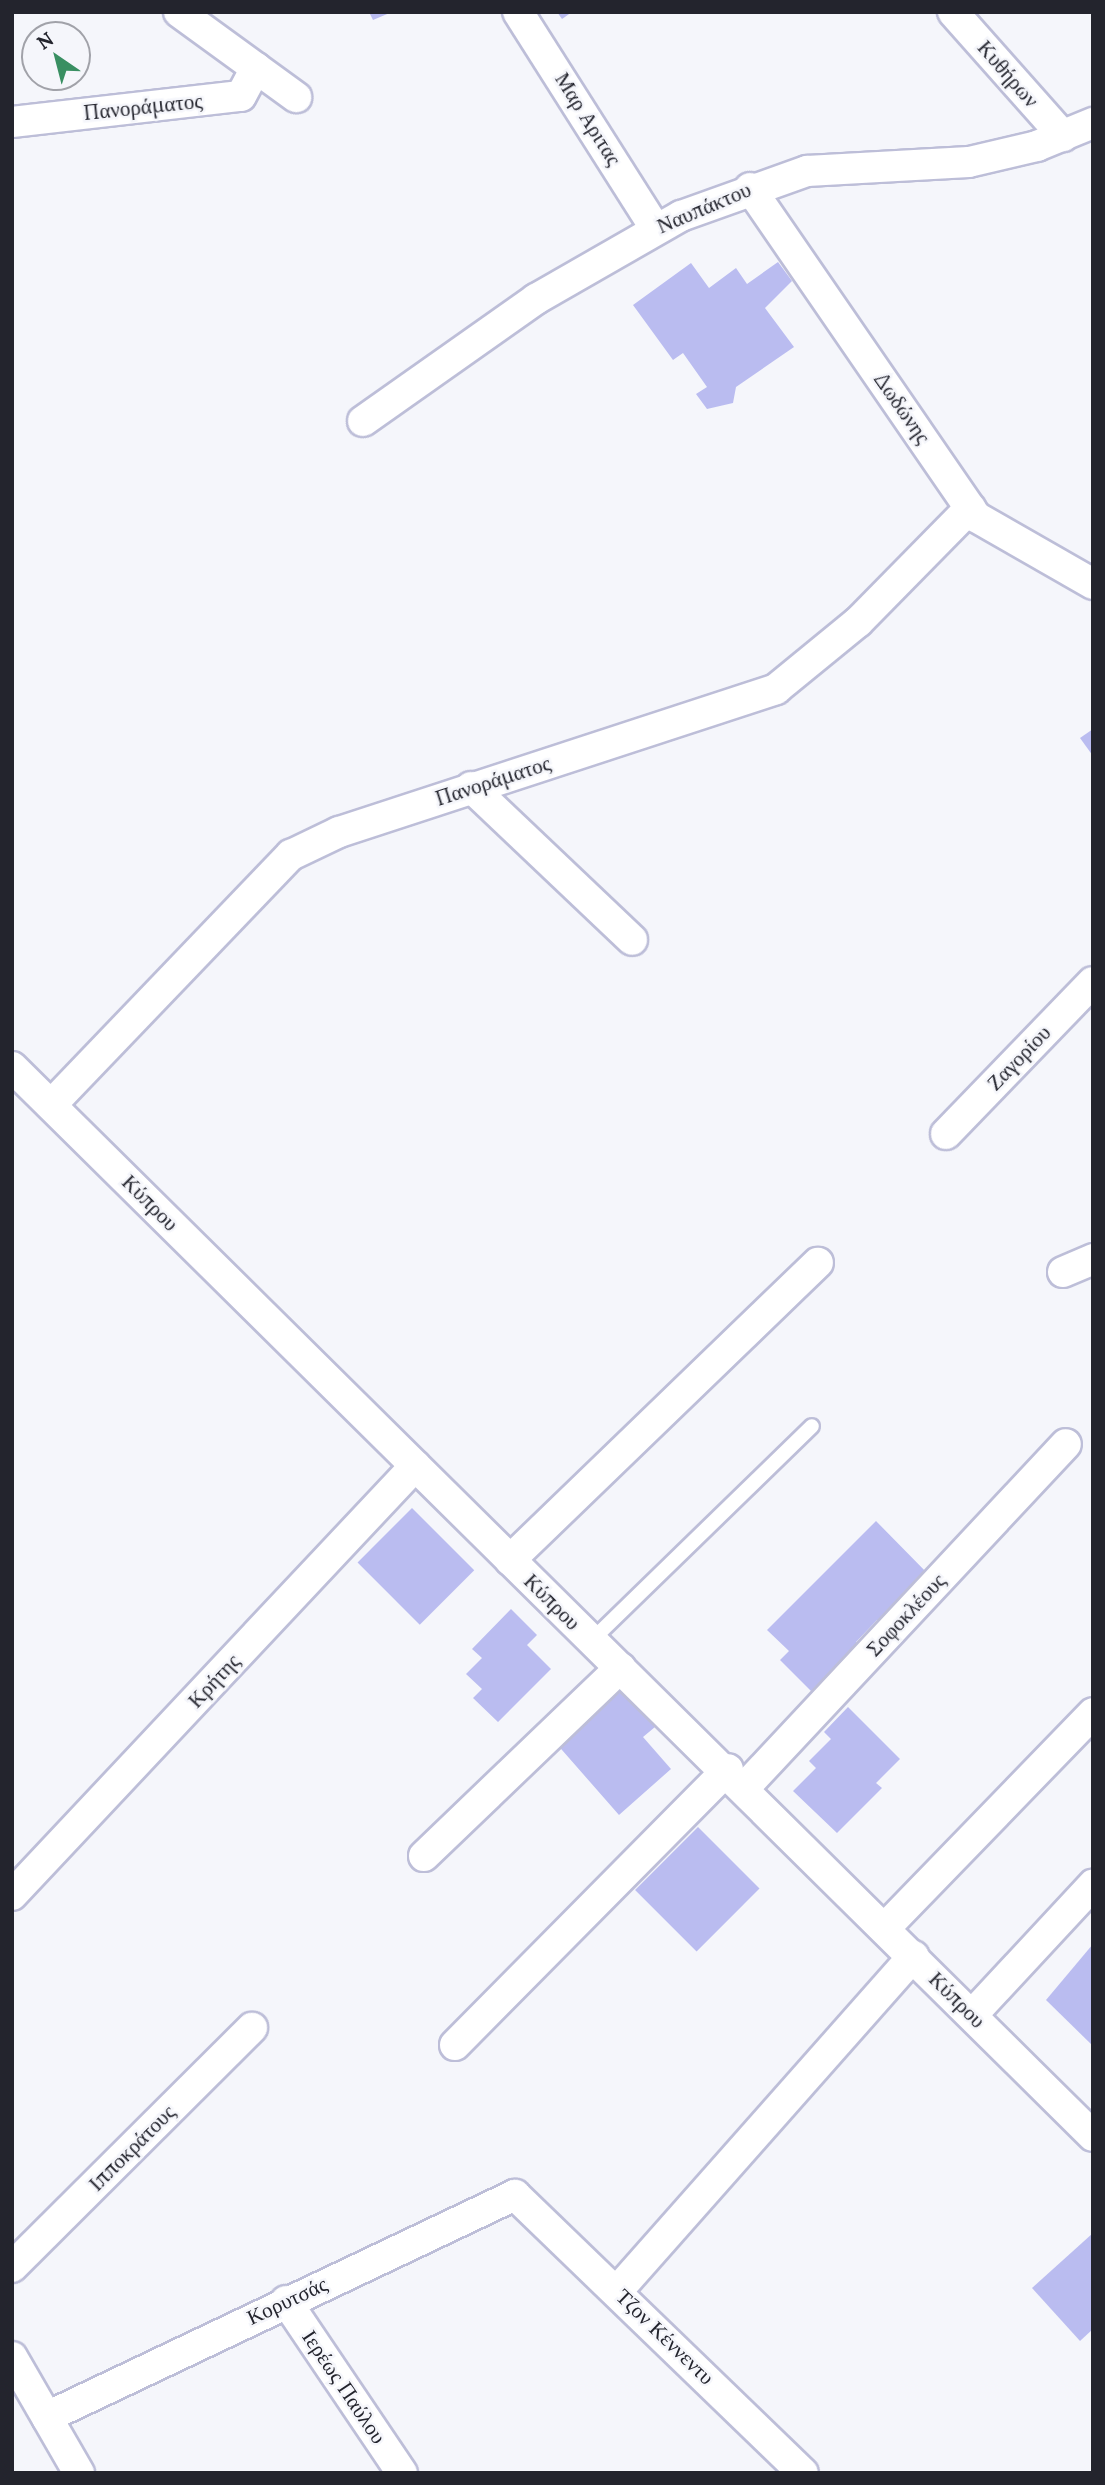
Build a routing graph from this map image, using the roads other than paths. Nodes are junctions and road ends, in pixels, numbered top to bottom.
1 (179, 12) edge
2 (518, 12) edge
3 (953, 12) edge
4 (256, 68) junction
5 (296, 97) dead end
6 (12, 122) edge
7 (1093, 123) edge
8 (1063, 136) junction
9 (750, 188) junction
10 (655, 228) junction
11 (363, 421) dead end
12 (970, 508) junction
13 (1093, 584) edge
14 (471, 787) junction
15 (632, 940) dead end
16 (1093, 982) edge
17 (12, 1067) edge
18 (51, 1105) junction
19 (946, 1134) dead end
20 (1093, 1259) edge
21 (818, 1263) dead end
22 (1063, 1272) dead end
23 (812, 1426) dead end
24 (1066, 1444) dead end
25 (415, 1466) junction
26 (510, 1560) junction
27 (591, 1641) junction
28 (620, 1668) junction
29 (1093, 1713) edge
30 (737, 1778) junction
31 (424, 1856) dead end
32 (1093, 1885) edge
33 (12, 1895) edge
34 (885, 1928) junction
35 (914, 1956) junction
36 (972, 2015) junction
37 (251, 2028) dead end
38 (455, 2045) dead end
39 (1093, 2136) edge
40 (528, 2202) joint
41 (12, 2267) edge
42 (618, 2290) junction
43 (286, 2301) junction
44 (12, 2357) edge
45 (47, 2417) junction
46 (79, 2473) edge
47 (402, 2473) edge
48 (803, 2473) edge

1 - 4 street
2 - 10 street, Μαρ Αριτας
3 - 8 street, Κυθήρων
4 - 5 street
4 - 6 street, Πανοράματος
7 - 8 street, Ναυπάκτου
8 - 9 street, Ναυπάκτου
9 - 10 street, Ναυπάκτου
9 - 12 street, Δωδώνης
10 - 11 street, Ναυπάκτου
12 - 13 street, Δωδώνης
12 - 14 street, Πανοράματος
14 - 15 street
14 - 18 street, Πανοράματος
16 - 19 street, Ζαγορίου
17 - 18 street, Κύπρου
18 - 25 street, Κύπρου
20 - 22 street
21 - 26 street
23 - 27 lane
24 - 30 street, Σοφοκλέους
25 - 26 street, Κύπρου
25 - 33 street, Κρήτης
26 - 27 street, Κύπρου
27 - 28 street, Κύπρου
28 - 30 street, Κύπρου
28 - 31 street
29 - 34 street
30 - 34 street, Κύπρου
30 - 38 street, Σοφοκλέους
32 - 36 street
34 - 35 street, Κύπρου
35 - 36 street, Κύπρου
35 - 42 street
36 - 39 street, Κύπρου
37 - 41 street, Ιπποκράτους
40 - 42 street, Τζον Κέννεντυ
40 - 43 street, Κορυτσάς
42 - 48 street, Τζον Κέννεντυ
43 - 45 street, Κορυτσάς
43 - 47 street, Ιερέως Παύλου
44 - 45 street
45 - 46 street

